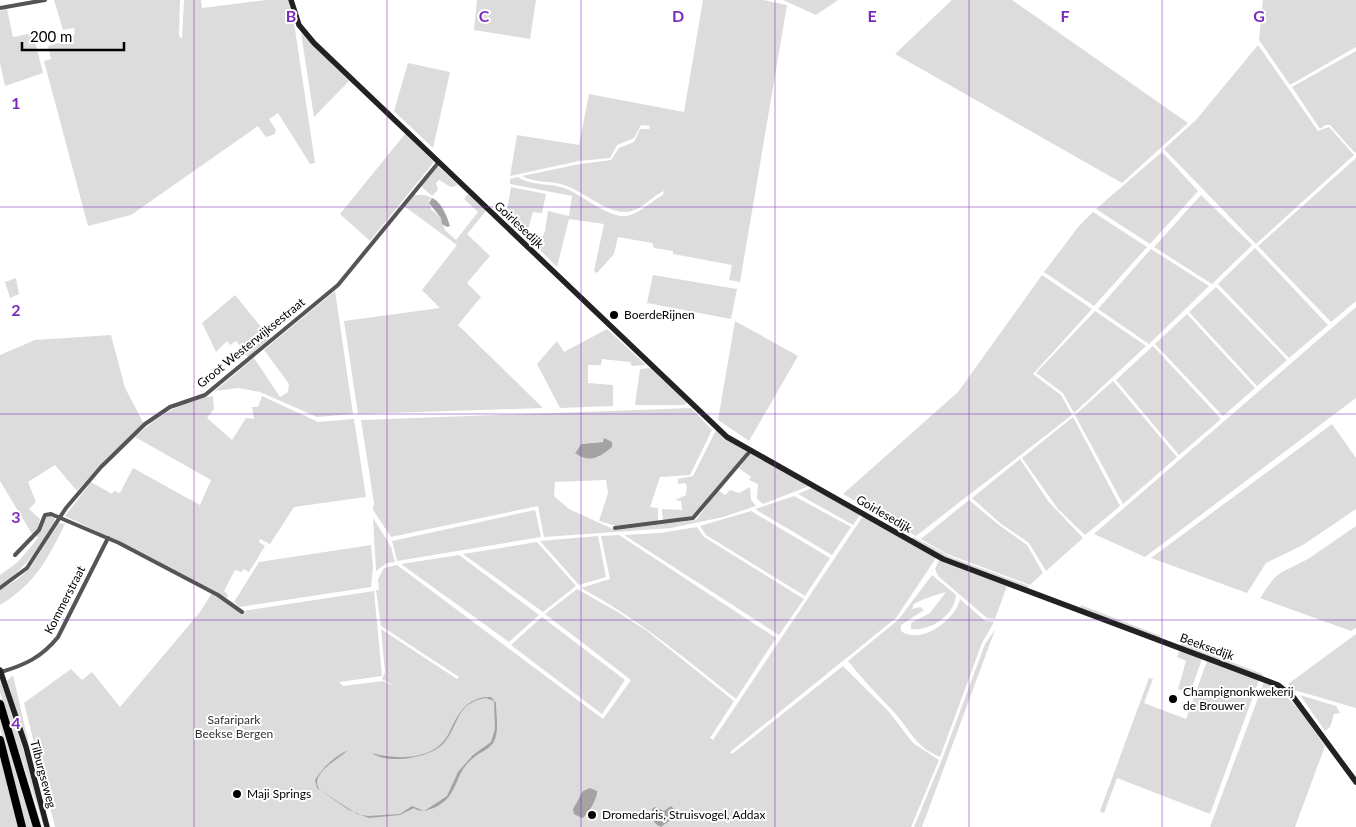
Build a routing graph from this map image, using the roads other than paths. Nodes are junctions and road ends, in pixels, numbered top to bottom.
1 (45, 0) edge
2 (291, 0) edge
3 (0, 8) edge
4 (438, 162) junction
5 (751, 450) junction
6 (60, 517) junction
7 (615, 528) dead end
8 (108, 538) junction
9 (14, 555) dead end
10 (1012, 585) joint
11 (0, 588) edge
12 (242, 612) dead end
13 (0, 671) edge
14 (0, 704) edge
15 (0, 740) edge
16 (1356, 782) edge
17 (22, 827) edge
18 (37, 827) edge
19 (47, 827) edge

1 - 3 street
2 - 4 street, Goirlesedijk
4 - 5 street, Goirlesedijk
4 - 6 street, Groot Westerwijksestraat
5 - 7 street
5 - 10 street, Goirlesedijk
6 - 8 street
6 - 9 street
6 - 11 street, Groot Westerwijksestraat
8 - 12 street
8 - 13 street, Kommerstraat
10 - 16 street, Beeksedijk
13 - 19 street, Tilburgseweg
14 - 18 highway
15 - 17 highway

